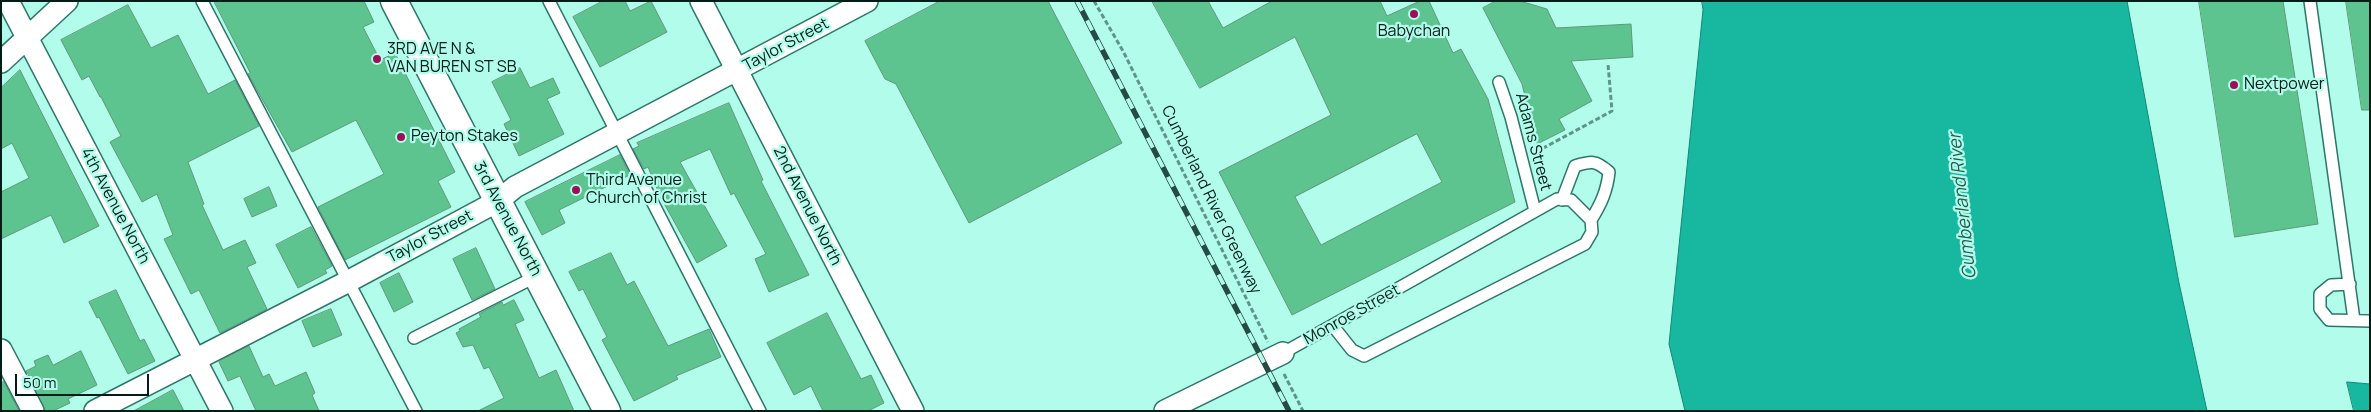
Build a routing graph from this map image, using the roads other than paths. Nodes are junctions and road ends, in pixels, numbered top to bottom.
1 (8, 1) edge
2 (67, 1) edge
3 (202, 1) edge
4 (394, 1) edge
5 (549, 1) edge
6 (701, 1) edge
7 (867, 1) edge
8 (2310, 1) edge
9 (27, 37) junction
10 (1, 62) edge
11 (737, 71) junction
12 (1499, 82) dead end
13 (616, 134) junction
14 (1562, 200) junction
15 (498, 201) junction
16 (1535, 212) junction
17 (1592, 220) junction
18 (537, 276) junction
19 (349, 281) junction
20 (2350, 284) junction
21 (2354, 320) junction
22 (2370, 321) edge
23 (1333, 326) junction
24 (414, 338) dead end
25 (1, 350) edge
26 (1279, 355) joint
27 (195, 358) junction
28 (33, 411) edge
29 (95, 411) edge
30 (222, 411) edge
31 (416, 411) edge
32 (607, 411) edge
33 (760, 411) edge
34 (914, 411) edge
35 (1165, 411) edge

1 - 9 street, 4th Avenue North
2 - 9 street
3 - 19 lane
4 - 15 street, 3rd Avenue North
5 - 13 lane
6 - 11 street, 2nd Avenue North
7 - 11 street, Taylor Street
8 - 20 lane
9 - 10 street
9 - 27 street, 4th Avenue North
11 - 13 street, Taylor Street
11 - 34 street, 2nd Avenue North
12 - 16 lane, Adams Street
13 - 15 street, Taylor Street
13 - 33 lane
14 - 16 lane, Monroe Street
14 - 17 lane
14 - 17 lane
15 - 18 street, 3rd Avenue North
15 - 19 street, Taylor Street
16 - 23 lane, Monroe Street
17 - 23 lane
18 - 24 lane
18 - 32 street, 3rd Avenue North
19 - 27 street, Taylor Street
19 - 31 lane
20 - 21 lane
20 - 21 lane
21 - 22 lane
23 - 26 lane, Monroe Street
25 - 28 street
26 - 35 street, Monroe Street
27 - 29 street, Taylor Street
27 - 30 street, 4th Avenue North

